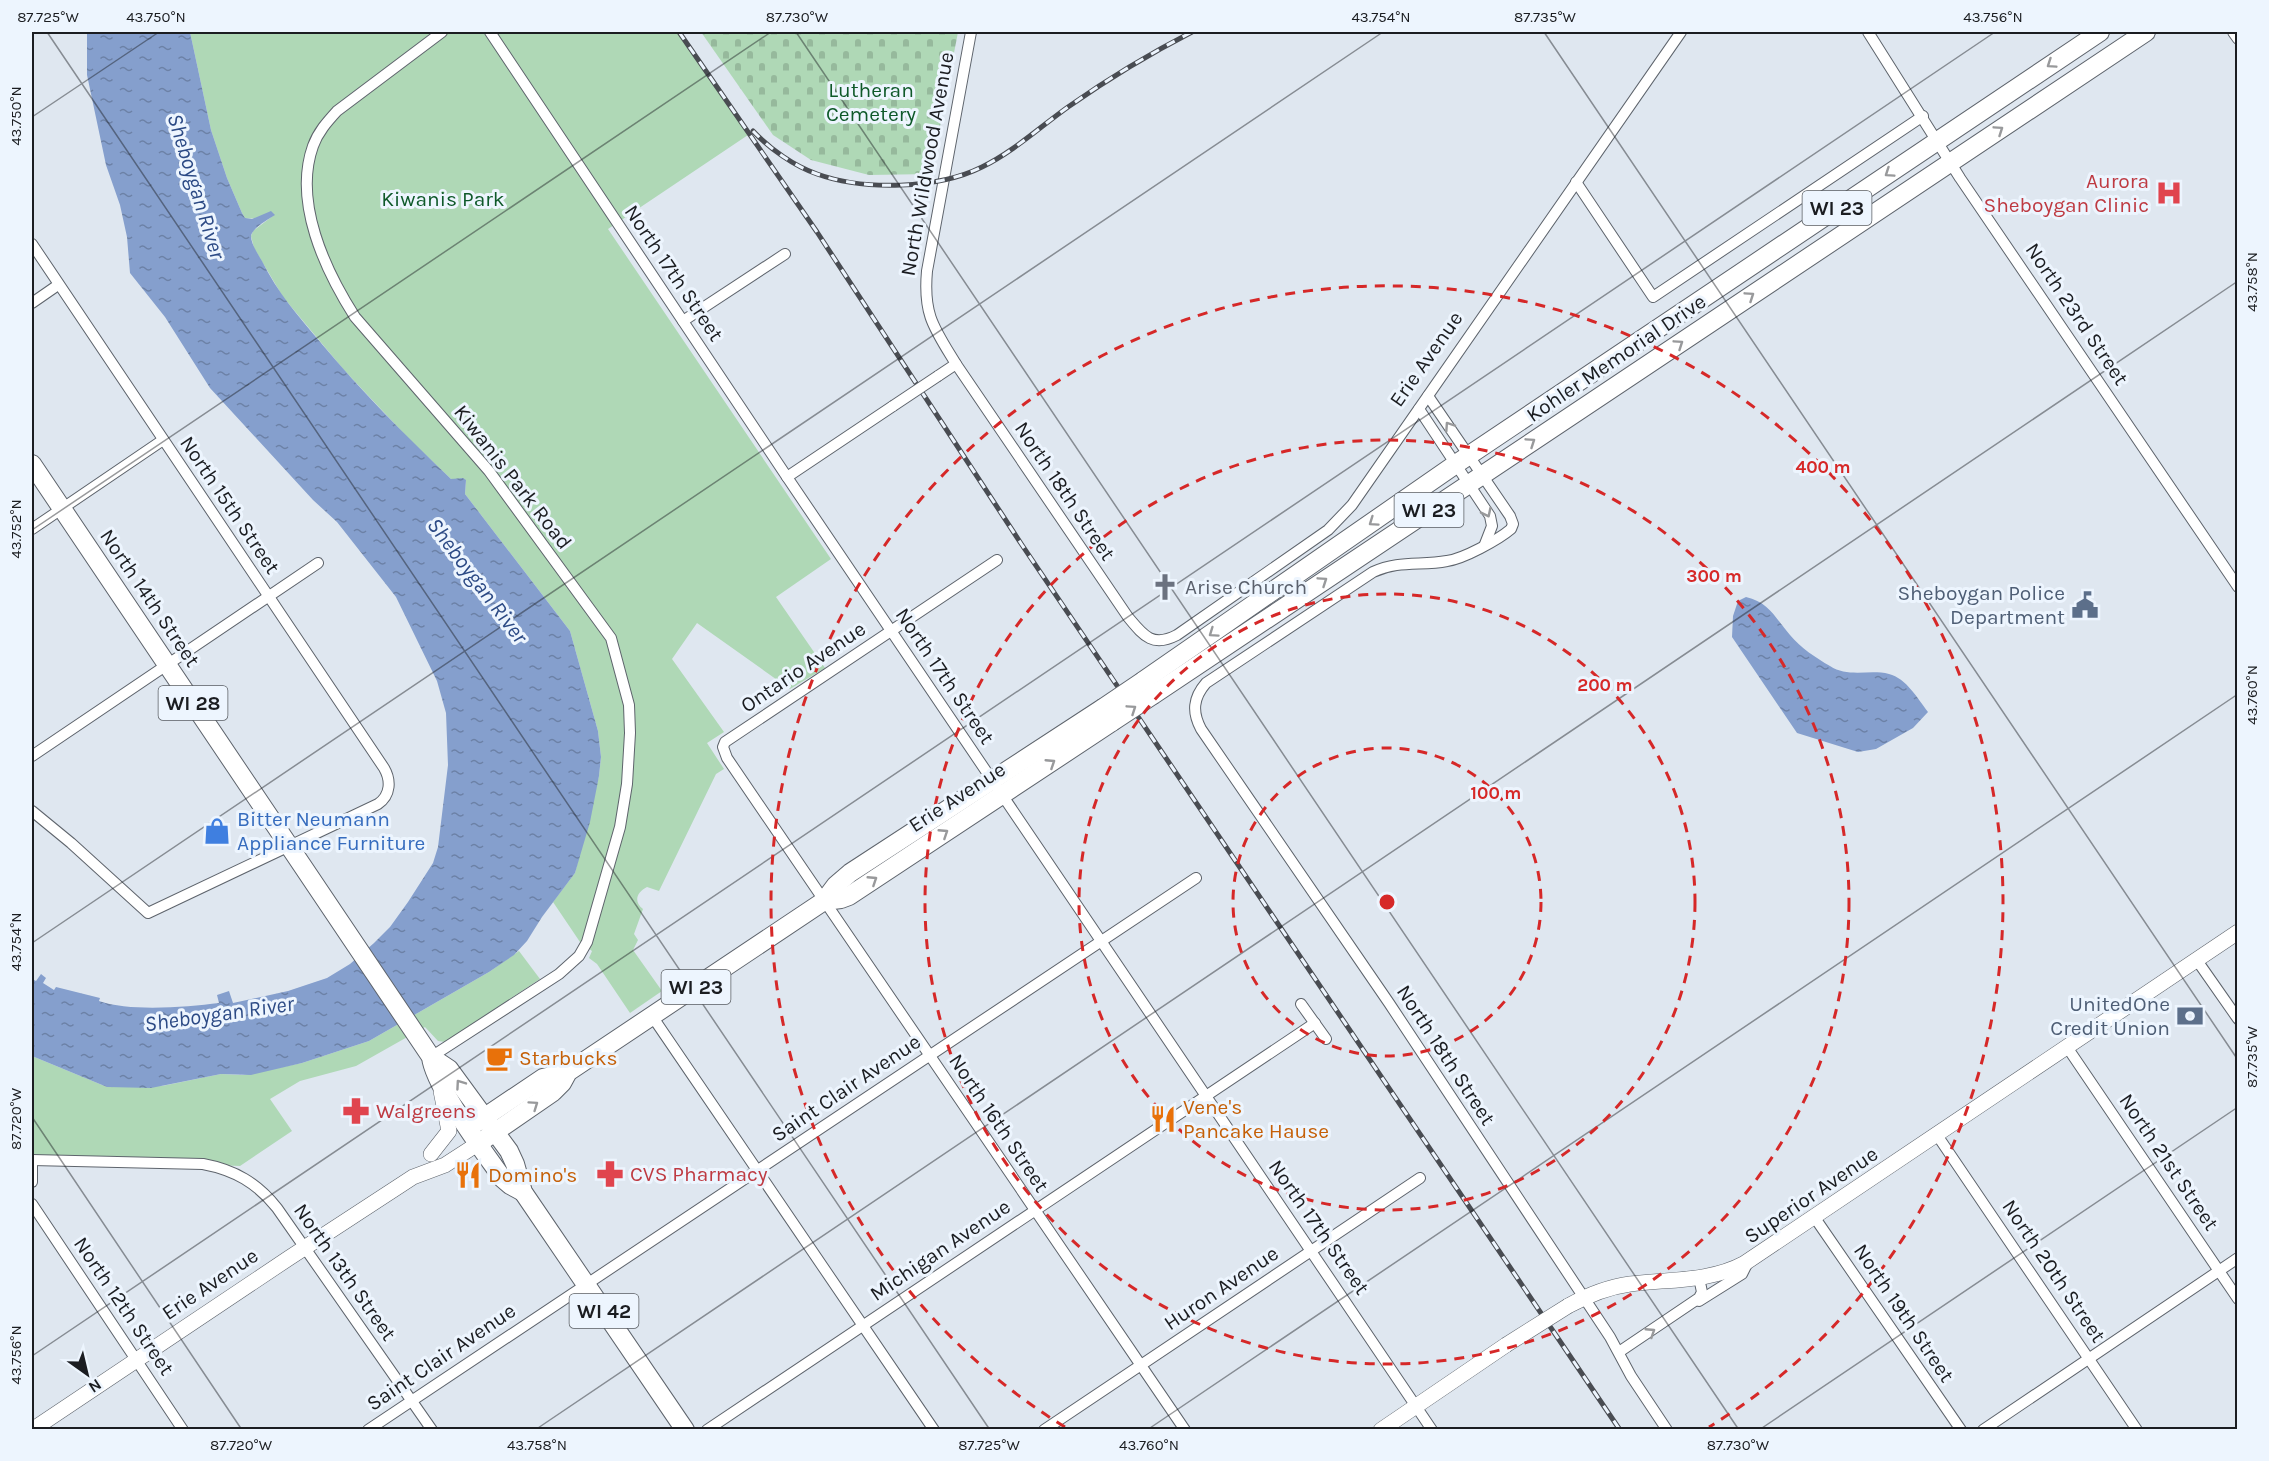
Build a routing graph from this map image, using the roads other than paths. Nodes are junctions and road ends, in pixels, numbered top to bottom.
1 (442, 32) edge
2 (490, 32) edge
3 (971, 32) edge
4 (1681, 32) edge
5 (1868, 32) edge
6 (2100, 32) edge
7 (2146, 32) edge
8 (2233, 32) edge
9 (2238, 39) edge
10 (1923, 116) junction
11 (1938, 141) junction
12 (1950, 162) junction
13 (1576, 183) junction
14 (32, 244) edge
15 (785, 254) dead end
16 (58, 285) junction
17 (32, 303) edge
18 (683, 321) junction
19 (956, 364) junction
20 (1428, 396) junction
21 (1419, 409) junction
22 (163, 440) junction
23 (1462, 460) junction
24 (32, 464) edge
25 (787, 477) junction
26 (1475, 479) junction
27 (62, 508) junction
28 (32, 529) edge
29 (1485, 544) junction
30 (997, 560) dead end
31 (318, 563) dead end
32 (2238, 587) edge
33 (268, 597) junction
34 (891, 632) junction
35 (1145, 637) joint
36 (167, 664) junction
37 (1148, 688) junction
38 (1108, 715) joint
39 (723, 747) joint
40 (32, 756) edge
41 (997, 788) junction
42 (32, 811) edge
43 (289, 847) junction
44 (1196, 878) dead end
45 (824, 901) junction
46 (2238, 932) edge
47 (1101, 941) junction
48 (2196, 959) junction
49 (1301, 1004) dead end
50 (652, 1016) junction
51 (2238, 1019) edge
52 (1315, 1023) junction
53 (1326, 1039) dead end
54 (2067, 1047) junction
55 (929, 1055) junction
56 (431, 1057) junction
57 (568, 1072) junction
58 (441, 1085) junction
59 (1206, 1097) junction
60 (484, 1117) junction
61 (496, 1132) junction
62 (1937, 1135) junction
63 (474, 1136) junction
64 (431, 1154) junction
65 (32, 1160) edge
66 (758, 1171) junction
67 (413, 1177) junction
68 (1420, 1179) dead end
69 (32, 1182) edge
70 (523, 1192) junction
71 (32, 1205) edge
72 (1035, 1210) junction
73 (1815, 1218) junction
74 (305, 1247) junction
75 (1311, 1251) junction
76 (2238, 1258) edge
77 (1748, 1262) junction
78 (2219, 1271) junction
79 (1699, 1278) junction
80 (586, 1284) junction
81 (1584, 1297) junction
82 (2238, 1299) edge
83 (1683, 1311) junction
84 (863, 1325) junction
85 (1619, 1352) junction
86 (2090, 1358) junction
87 (137, 1360) junction
88 (1140, 1365) junction
89 (411, 1400) junction
90 (1416, 1406) junction
91 (32, 1430) edge
92 (183, 1430) edge
93 (368, 1430) edge
94 (432, 1430) edge
95 (685, 1430) edge
96 (707, 1430) edge
97 (934, 1430) edge
98 (1044, 1430) edge
99 (1185, 1430) edge
100 (1381, 1430) edge
101 (1432, 1430) edge
102 (1667, 1430) edge
103 (1961, 1430) edge
104 (1983, 1430) edge
105 (2137, 1430) edge

1 - 56 street, Kiwanis Park Road
2 - 18 street, North 17th Street
3 - 19 street, North Wildwood Avenue
4 - 13 street, Erie Avenue
5 - 10 street, North 23rd Street
6 -> 11 main road, Kohler Memorial Drive / WI 23
12 -> 7 main road, Kohler Memorial Drive / WI 23
8 - 9 street
10 - 11 street, North 23rd Street
10 - 13 street
11 - 12 street, North 23rd Street
11 -> 23 main road, Kohler Memorial Drive / WI 23
26 -> 12 main road, Kohler Memorial Drive / WI 23
12 - 32 street, North 23rd Street
13 - 20 street, Erie Avenue
14 - 16 street, North 15th Street
15 - 18 street
16 - 17 street
16 - 22 street, North 15th Street
18 - 25 street, North 17th Street
19 - 25 street, bridge
19 - 35 street, North 18th Street
20 - 21 street, Erie Avenue
23 -> 20 street
21 - 23 street
21 - 35 street, Erie Avenue
22 - 27 street
22 - 33 street, North 15th Street
23 - 26 street
23 - 26 street
23 -> 37 main road, Kohler Memorial Drive / WI 23
24 - 27 main road, North 14th Street / WI 28
25 - 34 street, North 17th Street
26 -> 29 street
26 - 29 street
37 -> 26 main road, Kohler Memorial Drive / WI 23
27 - 28 street
27 - 36 main road, North 14th Street / WI 28
29 - 81 street, North 18th Street
30 - 34 street, Ontario Avenue
31 - 33 street
33 - 36 street
33 - 43 street, North 15th Street
34 - 39 street, Ontario Avenue
34 - 41 street, North 17th Street
36 - 40 street
36 - 43 main road, North 14th Street / WI 28
37 - 38 main road, Kohler Memorial Drive / WI 23, bridge
38 - 41 main road, Erie Avenue / WI 23
39 - 45 street, North 16th Street
41 - 45 main road, Erie Avenue / WI 23
41 - 47 street, North 17th Street
42 - 43 street
43 - 56 main road, North 14th Street / WI 28
44 - 47 street, Saint Clair Avenue
45 - 50 main road, Erie Avenue / WI 23
45 - 55 street, North 16th Street
46 - 48 street, Superior Avenue
47 - 55 street, Saint Clair Avenue
47 - 59 street, North 17th Street
48 - 51 street
48 - 54 street, Superior Avenue
49 - 52 street
50 - 57 main road, Erie Avenue / WI 23
50 - 66 street
52 - 53 street
52 - 59 street, Michigan Avenue
54 - 62 street, Superior Avenue
54 - 78 street, North 21st Street
55 - 66 street, Saint Clair Avenue
55 - 72 street, North 16th Street
56 - 58 main road, North 14th Street / WI 28
60 -> 56 main road, North 14th Street / WI 28
57 - 60 main road, Erie Avenue / WI 23
61 -> 57 main road, Erie Avenue / WI 23
58 - 63 main road, North 14th Street / WI 28
58 - 64 street
59 - 72 street, Michigan Avenue
59 - 75 street, North 17th Street
60 - 61 main road, North 14th Street / WI 28
60 - 63 main road, Erie Avenue / WI 23
61 - 63 main road, Erie Avenue / WI 23
61 - 70 main road, North 14th Street / WI 42
62 - 73 street, Superior Avenue
62 - 86 street, North 20th Street
63 - 64 street, Erie Avenue
63 - 67 street, Erie Avenue
63 - 70 main road, North 14th Street / WI 42
64 - 67 street, Erie Avenue
65 - 69 street
65 - 74 street, North 13th Street
66 - 80 street, Saint Clair Avenue
66 - 84 street
67 - 74 street, Erie Avenue
68 - 75 street, Huron Avenue
70 - 80 main road, North 14th Street / WI 42
71 - 87 street, North 12th Street
72 - 84 street, Michigan Avenue
72 - 88 street, North 16th Street
73 - 77 street, Superior Avenue
73 - 103 street, North 19th Street
74 - 87 street, Erie Avenue
74 - 89 street, North 13th Street
75 - 88 street, Huron Avenue
75 - 90 street, North 17th Street
76 - 78 street
77 - 79 street, Superior Avenue
77 - 83 street
78 - 82 street, North 21st Street
78 - 86 street
79 - 81 street, Superior Avenue
79 - 83 street
80 - 89 street, Saint Clair Avenue
80 - 95 main road, North 14th Street / WI 42
81 - 85 street, North 18th Street
81 - 90 street, Superior Avenue, bridge
85 -> 83 street
84 - 96 street, Michigan Avenue
84 - 97 street
85 - 102 street, North 18th Street
86 - 104 street
86 - 105 street, North 20th Street
87 - 91 street, Erie Avenue
87 - 92 street, North 12th Street
88 - 98 street, Huron Avenue
88 - 99 street, North 16th Street
89 - 93 street, Saint Clair Avenue
89 - 94 street, North 13th Street
90 - 100 street, Superior Avenue
90 - 101 street, North 17th Street

